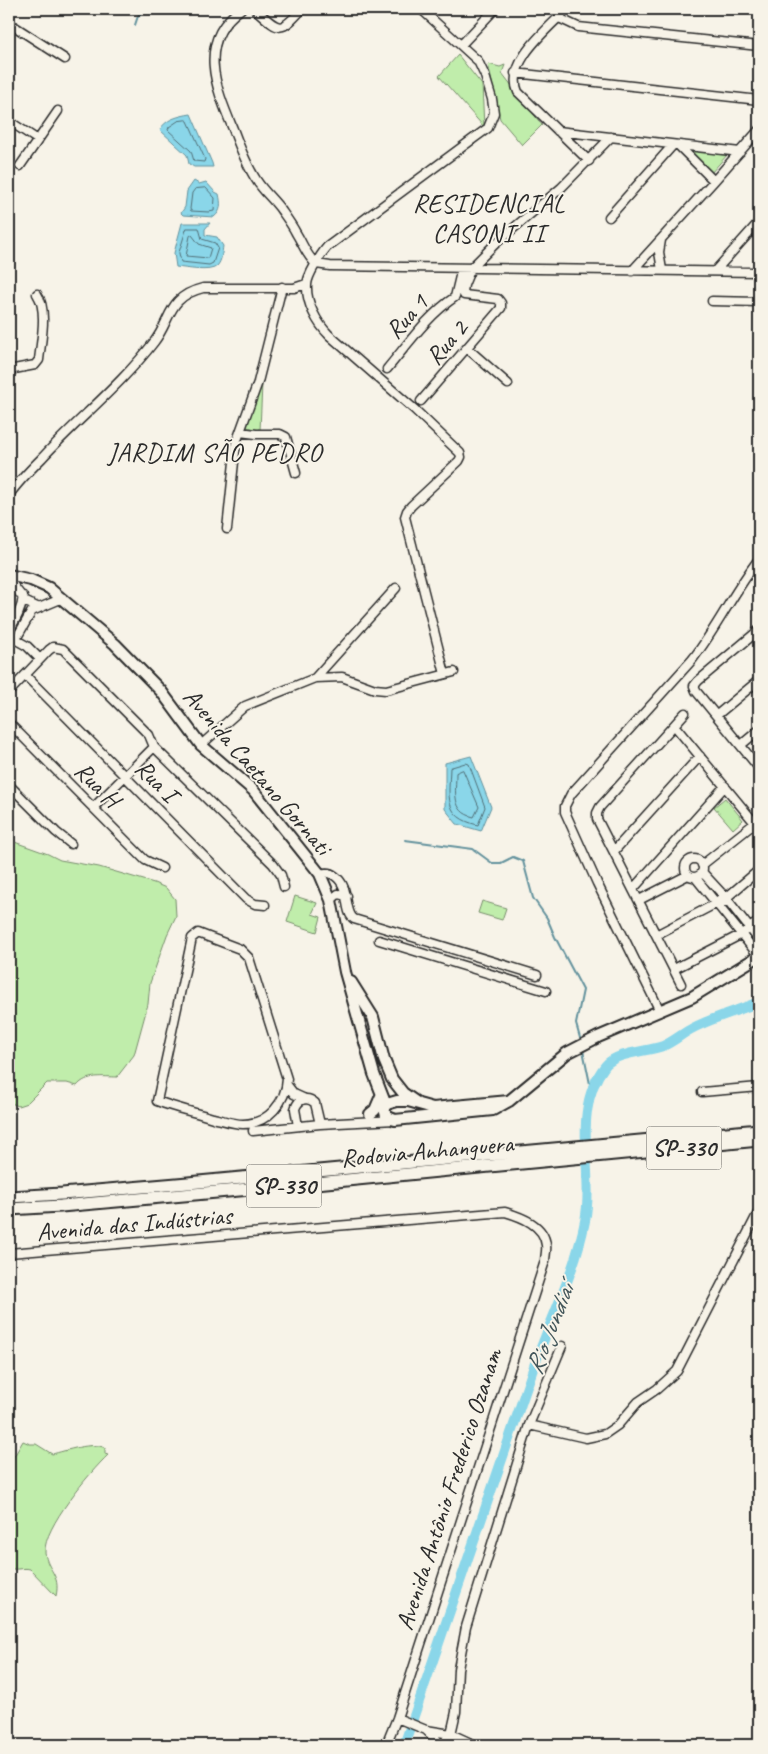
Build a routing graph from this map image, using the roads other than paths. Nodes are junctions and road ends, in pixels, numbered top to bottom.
1 (241, 9) edge
2 (254, 9) edge
3 (302, 9) edge
4 (421, 9) edge
5 (495, 9) edge
6 (567, 9) edge
7 (558, 18) junction
8 (9, 23) edge
9 (461, 45) junction
10 (759, 46) edge
11 (64, 59) dead end
12 (515, 73) junction
13 (759, 100) edge
14 (58, 111) dead end
15 (9, 121) edge
16 (759, 130) edge
17 (558, 131) junction
18 (611, 136) junction
19 (38, 140) junction
20 (675, 145) junction
21 (740, 152) junction
22 (588, 160) junction
23 (20, 166) dead end
24 (714, 181) junction
25 (609, 217) dead end
26 (759, 222) edge
27 (661, 240) junction
28 (316, 264) junction
29 (462, 268) junction
30 (471, 268) junction
31 (662, 270) junction
32 (632, 271) junction
33 (715, 272) junction
34 (759, 272) edge
35 (306, 284) junction
36 (282, 288) junction
37 (37, 294) dead end
38 (460, 294) junction
39 (712, 301) dead end
40 (759, 302) edge
41 (468, 348) junction
42 (387, 368) dead end
43 (9, 370) edge
44 (508, 384) dead end
45 (421, 401) dead end
46 (240, 432) junction
47 (296, 473) dead end
48 (9, 495) edge
49 (227, 529) dead end
50 (759, 559) edge
51 (9, 575) edge
52 (9, 580) edge
53 (396, 588) dead end
54 (22, 596) junction
55 (63, 598) junction
56 (39, 608) junction
57 (9, 630) edge
58 (759, 630) edge
59 (13, 638) edge
60 (40, 659) junction
61 (25, 676) junction
62 (315, 678) junction
63 (759, 680) edge
64 (9, 692) edge
65 (685, 713) dead end
66 (717, 715) junction
67 (9, 723) edge
68 (674, 725) junction
69 (759, 730) edge
70 (201, 745) junction
71 (741, 745) junction
72 (154, 747) junction
73 (700, 756) junction
74 (759, 768) edge
75 (124, 776) junction
76 (9, 786) edge
77 (725, 786) junction
78 (94, 807) junction
79 (757, 825) edge
80 (71, 844) dead end
81 (614, 851) junction
82 (162, 868) dead end
83 (759, 870) edge
84 (697, 872) junction
85 (320, 874) junction
86 (284, 887) dead end
87 (633, 889) junction
88 (347, 896) junction
89 (726, 898) junction
90 (331, 900) junction
91 (639, 900) junction
92 (717, 903) junction
93 (265, 905) dead end
94 (759, 921) edge
95 (750, 928) junction
96 (386, 929) junction
97 (742, 934) junction
98 (656, 935) junction
99 (759, 940) edge
100 (759, 956) edge
101 (674, 969) junction
102 (345, 972) junction
103 (681, 984) dead end
104 (526, 985) junction
105 (546, 991) dead end
106 (660, 1011) junction
107 (373, 1018) junction
108 (358, 1020) junction
109 (287, 1085) junction
110 (759, 1087) edge
111 (702, 1092) dead end
112 (305, 1099) junction
113 (384, 1103) junction
114 (419, 1105) junction
115 (278, 1107) junction
116 (455, 1111) junction
117 (295, 1112) junction
118 (370, 1114) joint
119 (414, 1119) junction
120 (395, 1120) junction
121 (350, 1123) junction
122 (320, 1124) junction
123 (298, 1126) junction
124 (759, 1130) edge
125 (253, 1131) dead end
126 (759, 1140) edge
127 (609, 1149) junction
128 (560, 1154) junction
129 (9, 1197) edge
130 (9, 1209) edge
131 (759, 1211) edge
132 (546, 1244) joint
133 (9, 1253) edge
134 (562, 1346) dead end
135 (529, 1425) junction
136 (400, 1720) junction
137 (425, 1729) junction
138 (451, 1734) junction
139 (462, 1742) edge
140 (386, 1745) edge
141 (443, 1745) edge
142 (475, 1745) edge

1 - 28 street
2 - 3 street
4 - 9 street
5 - 9 street
6 - 7 street
7 - 10 street
7 - 12 street
8 - 11 street
9 - 28 street
12 - 13 street
12 - 17 street
14 - 19 street
15 - 19 street
16 - 21 street
17 - 18 street
17 - 22 street
18 - 20 street
18 - 22 street
19 - 23 street
20 - 21 street
20 - 24 street
20 - 25 street
21 - 24 street
22 - 30 street
24 - 27 street
26 - 33 street
27 - 31 street
27 - 32 street
28 - 29 street
28 - 35 street
29 - 30 street
29 - 38 street
30 - 32 street
30 - 38 street
31 - 32 street
31 - 33 street
33 - 34 street
35 - 36 street
35 - 62 street
36 - 46 street
36 - 48 street
37 - 43 street
38 - 41 street, Rua 2
38 - 42 street, Rua 1
39 - 40 street
41 - 44 street
41 - 45 street, Rua 2
46 - 47 street
46 - 49 street
50 - 106 street
51 - 55 main road, Avenida Caetano Gornati
52 - 54 street
53 - 62 street
54 - 56 street
54 - 57 street
55 - 56 street
55 - 70 main road, Avenida Caetano Gornati
56 - 59 street
58 - 66 street
59 - 60 street
60 - 61 street
60 - 72 street
61 - 64 street
61 - 75 street, Rua I
62 - 70 street
63 - 66 street
65 - 68 street
66 - 71 street
67 - 78 street, Rua H
68 - 73 street
68 - 81 street
69 - 71 street
70 - 85 main road, Avenida Caetano Gornati
71 - 74 street
72 - 75 street
72 - 86 street
73 - 77 street
73 - 81 street
75 - 78 street
75 - 93 street, Rua I
76 - 80 street
77 - 79 street
77 - 87 street
78 - 82 street, Rua H
79 - 84 street
81 - 87 street
83 - 89 street
84 - 89 street
84 - 91 street
84 - 92 street
85 - 88 street
85 - 90 main road, Avenida Caetano Gornati
87 - 91 street
88 - 90 street
88 - 96 street
89 - 92 street
89 - 95 street
90 - 102 main road, Avenida Caetano Gornati
91 - 98 street
92 - 97 street
92 - 98 street
94 - 95 street
95 - 97 street
95 - 99 street
96 - 104 street
96 - 104 street
97 - 100 street
97 - 101 street
98 - 101 street
100 - 106 main road
101 - 103 street
102 - 107 main road
102 - 108 main road, Avenida Caetano Gornati
104 - 105 street
106 - 116 main road
107 - 108 main road
107 - 114 main road
108 - 113 main road, Avenida Caetano Gornati
109 - 112 street
109 - 115 street
109 - 115 street
110 - 111 street
112 - 117 street
112 - 122 street
113 - 114 main road
113 - 118 main road
113 - 120 main road
114 - 116 main road
114 - 119 main road
115 - 117 street
116 - 119 main road
117 - 123 street
118 - 121 street
119 - 120 main road
120 - 121 street
121 - 122 street
122 - 123 street
123 - 125 street
124 - 127 highway, Rodovia Anhanguera / SP-330
126 - 127 highway, Rodovia Anhanguera / SP-330
127 - 128 highway, Rodovia Anhanguera / SP-330
128 - 129 highway, Rodovia Anhanguera / SP-330
128 - 130 highway, Rodovia Anhanguera / SP-330
131 - 135 street
132 - 133 street, Avenida das Indústrias
132 - 136 street, Avenida Antônio Frederico Ozanam
134 - 135 street
135 - 138 street
136 - 137 street
136 - 140 street, Avenida Antônio Frederico Ozanam
137 - 138 street
137 - 141 street
138 - 139 street
138 - 141 street
139 - 142 street

